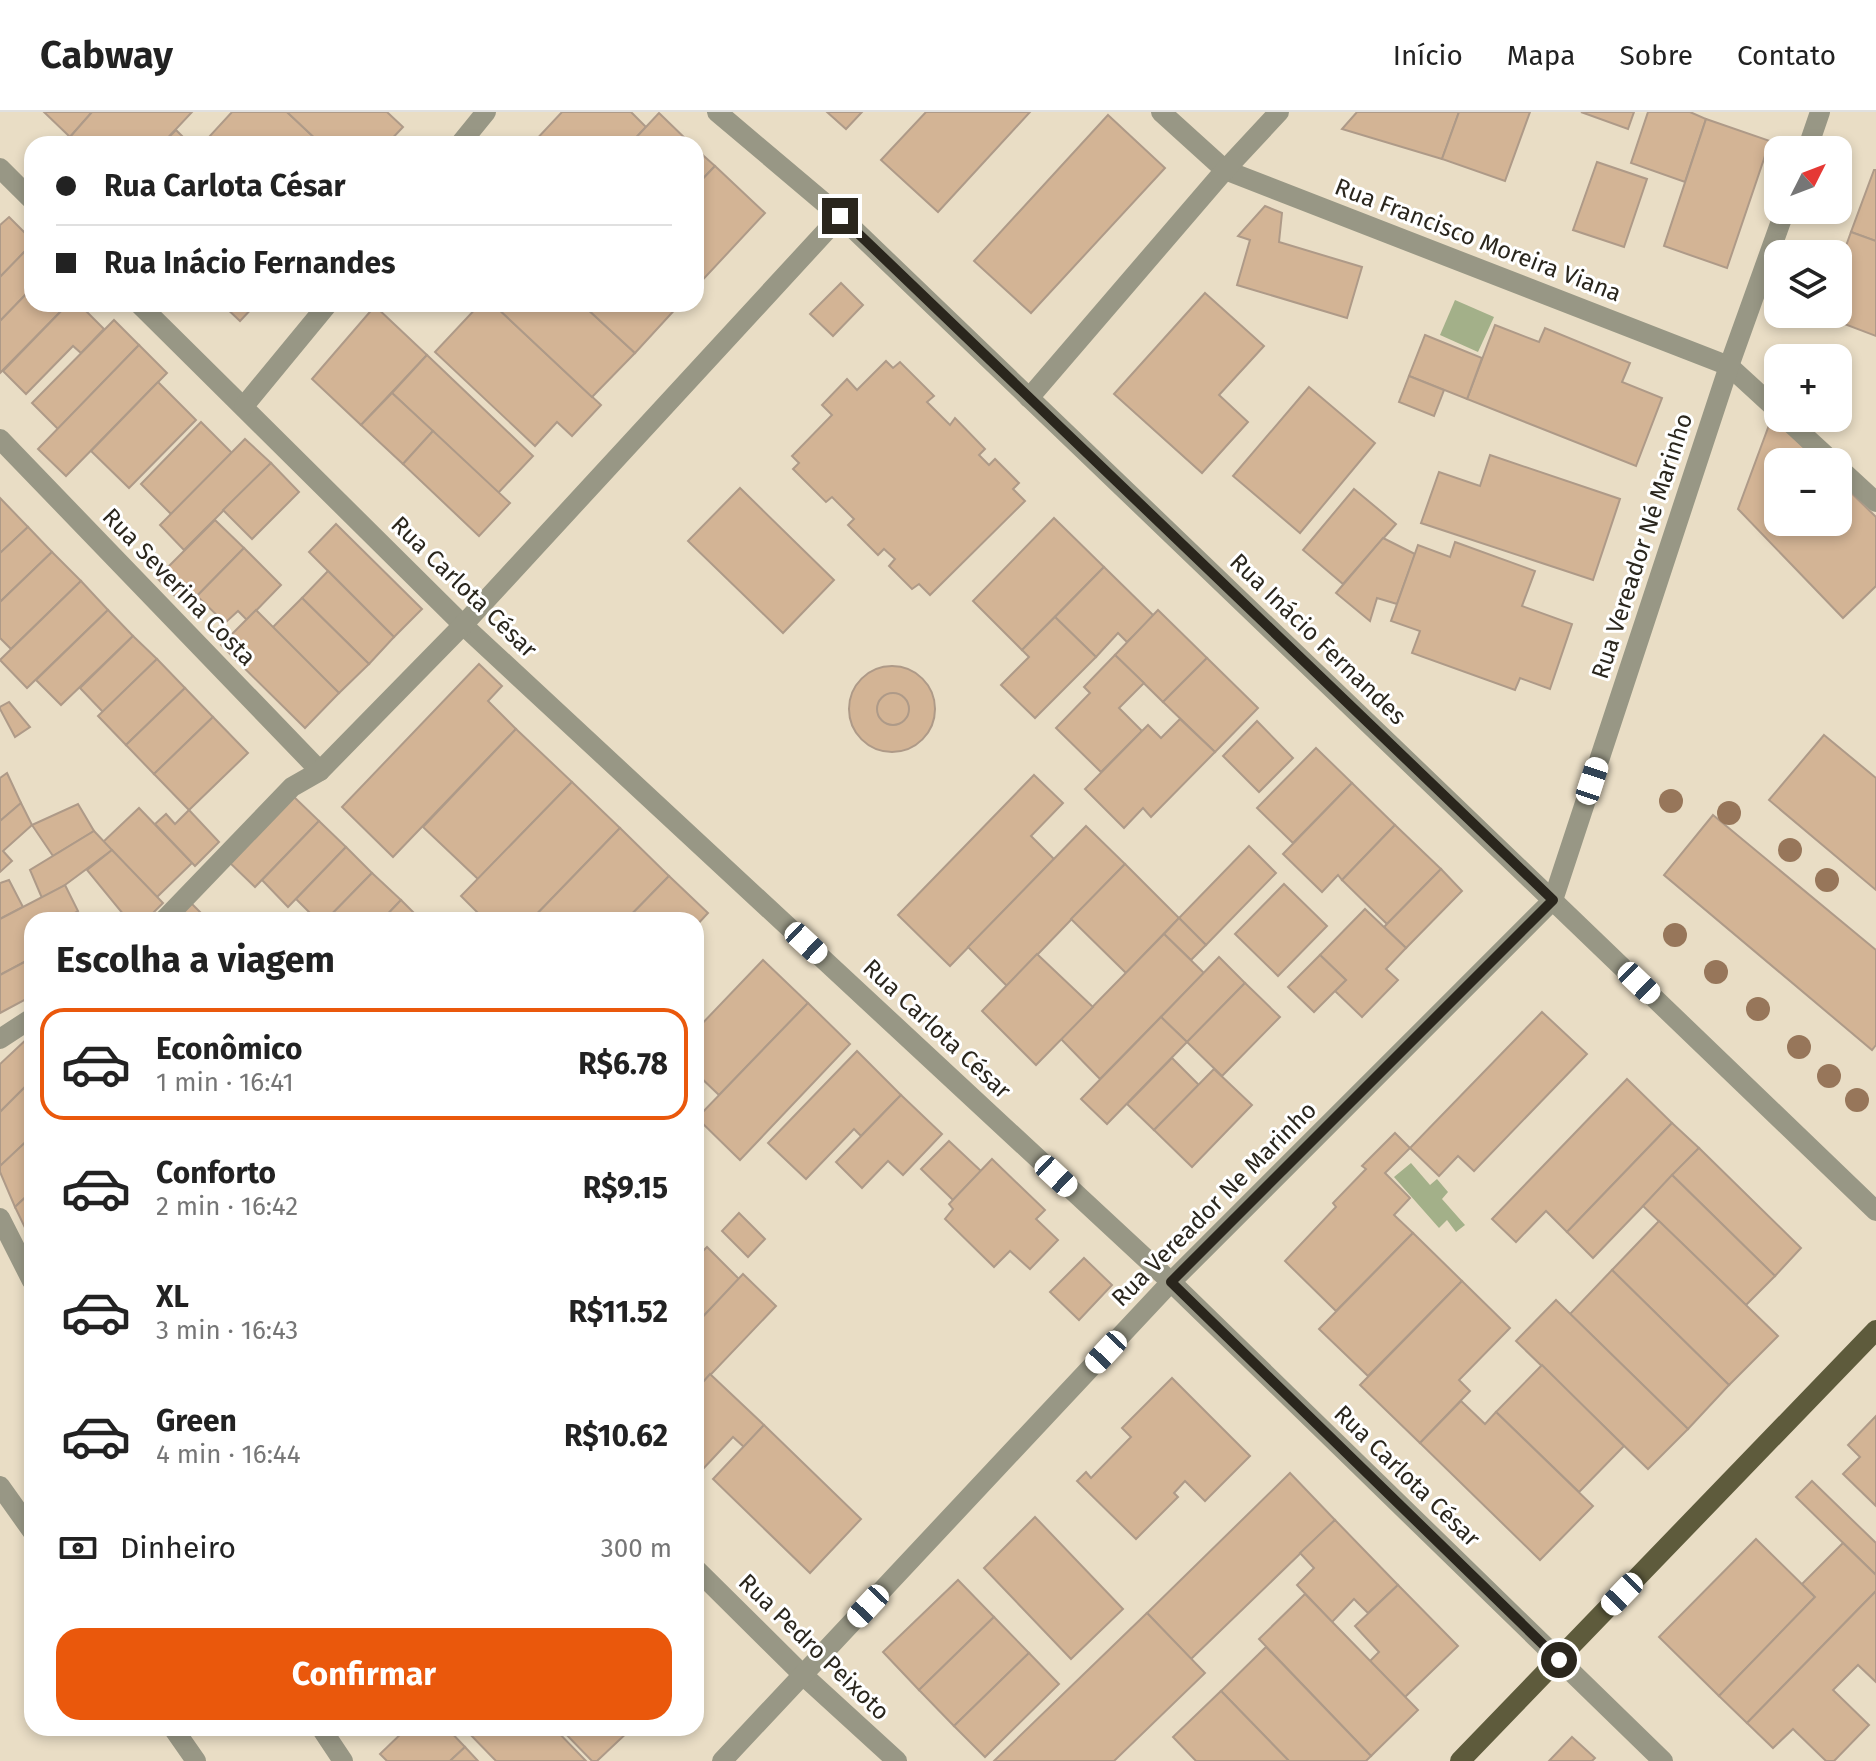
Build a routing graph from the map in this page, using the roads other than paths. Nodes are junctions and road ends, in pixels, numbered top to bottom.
1 (486, 112) edge
2 (717, 112) edge
3 (1161, 112) edge
4 (1279, 112) edge
5 (1820, 112) edge
6 (466, 136) edge
7 (1812, 136) edge
8 (0, 168) edge
9 (1225, 170) junction
10 (24, 192) edge
11 (840, 216) junction
12 (1780, 224) edge
13 (147, 312) edge
14 (321, 312) edge
15 (1729, 366) junction
16 (1029, 398) junction
17 (1764, 398) edge
18 (244, 406) junction
19 (1800, 432) edge
20 (0, 439) edge
21 (1818, 448) edge
22 (1852, 480) edge
23 (1876, 502) edge
24 (463, 625) junction
25 (320, 771) junction
26 (1553, 900) junction
27 (172, 912) edge
28 (24, 1023) edge
29 (0, 1039) edge
30 (1876, 1211) edge
31 (0, 1218) edge
32 (24, 1265) edge
33 (1171, 1282) junction
34 (1876, 1330) edge
35 (0, 1486) edge
36 (24, 1520) edge
37 (704, 1577) edge
38 (1559, 1660) junction
39 (804, 1676) junction
40 (179, 1736) edge
41 (326, 1736) edge
42 (196, 1761) edge
43 (343, 1761) edge
44 (722, 1761) edge
45 (897, 1761) edge
46 (1460, 1761) edge
47 (1663, 1761) edge

1 - 6 street
2 - 11 street, Rua Inácio Fernandes
3 - 9 street, Rua Francisco Moreira Viana
4 - 9 street
5 - 7 street
8 - 10 street
9 - 15 street, Rua Francisco Moreira Viana
9 - 16 street
11 - 16 street, Rua Inácio Fernandes
11 - 24 street
12 - 15 street, Rua Vereador Né Marinho
13 - 18 street, Rua Carlota César
14 - 18 street
15 - 17 street, Rua Francisco Moreira Viana
15 - 26 street, Rua Vereador Né Marinho
16 - 26 street, Rua Inácio Fernandes
18 - 24 street, Rua Carlota César
19 - 21 street
20 - 25 street, Rua Severina Costa
22 - 23 street
24 - 25 street
24 - 33 street, Rua Carlota César
25 - 27 street
26 - 30 street, Rua Inácio Fernandes
26 - 33 street, Rua Vereador Ne Marinho
28 - 29 street
31 - 32 street
33 - 38 street, Rua Carlota César
33 - 39 street, Rua Vereador Ne Marinho
34 - 38 main road
35 - 36 street
37 - 39 street, Rua Pedro Peixoto
38 - 46 main road
38 - 47 street, Rua Carlota César
39 - 44 street, Rua Vereador Ne Marinho
39 - 45 street, Rua Pedro Peixoto
40 - 42 street
41 - 43 street

